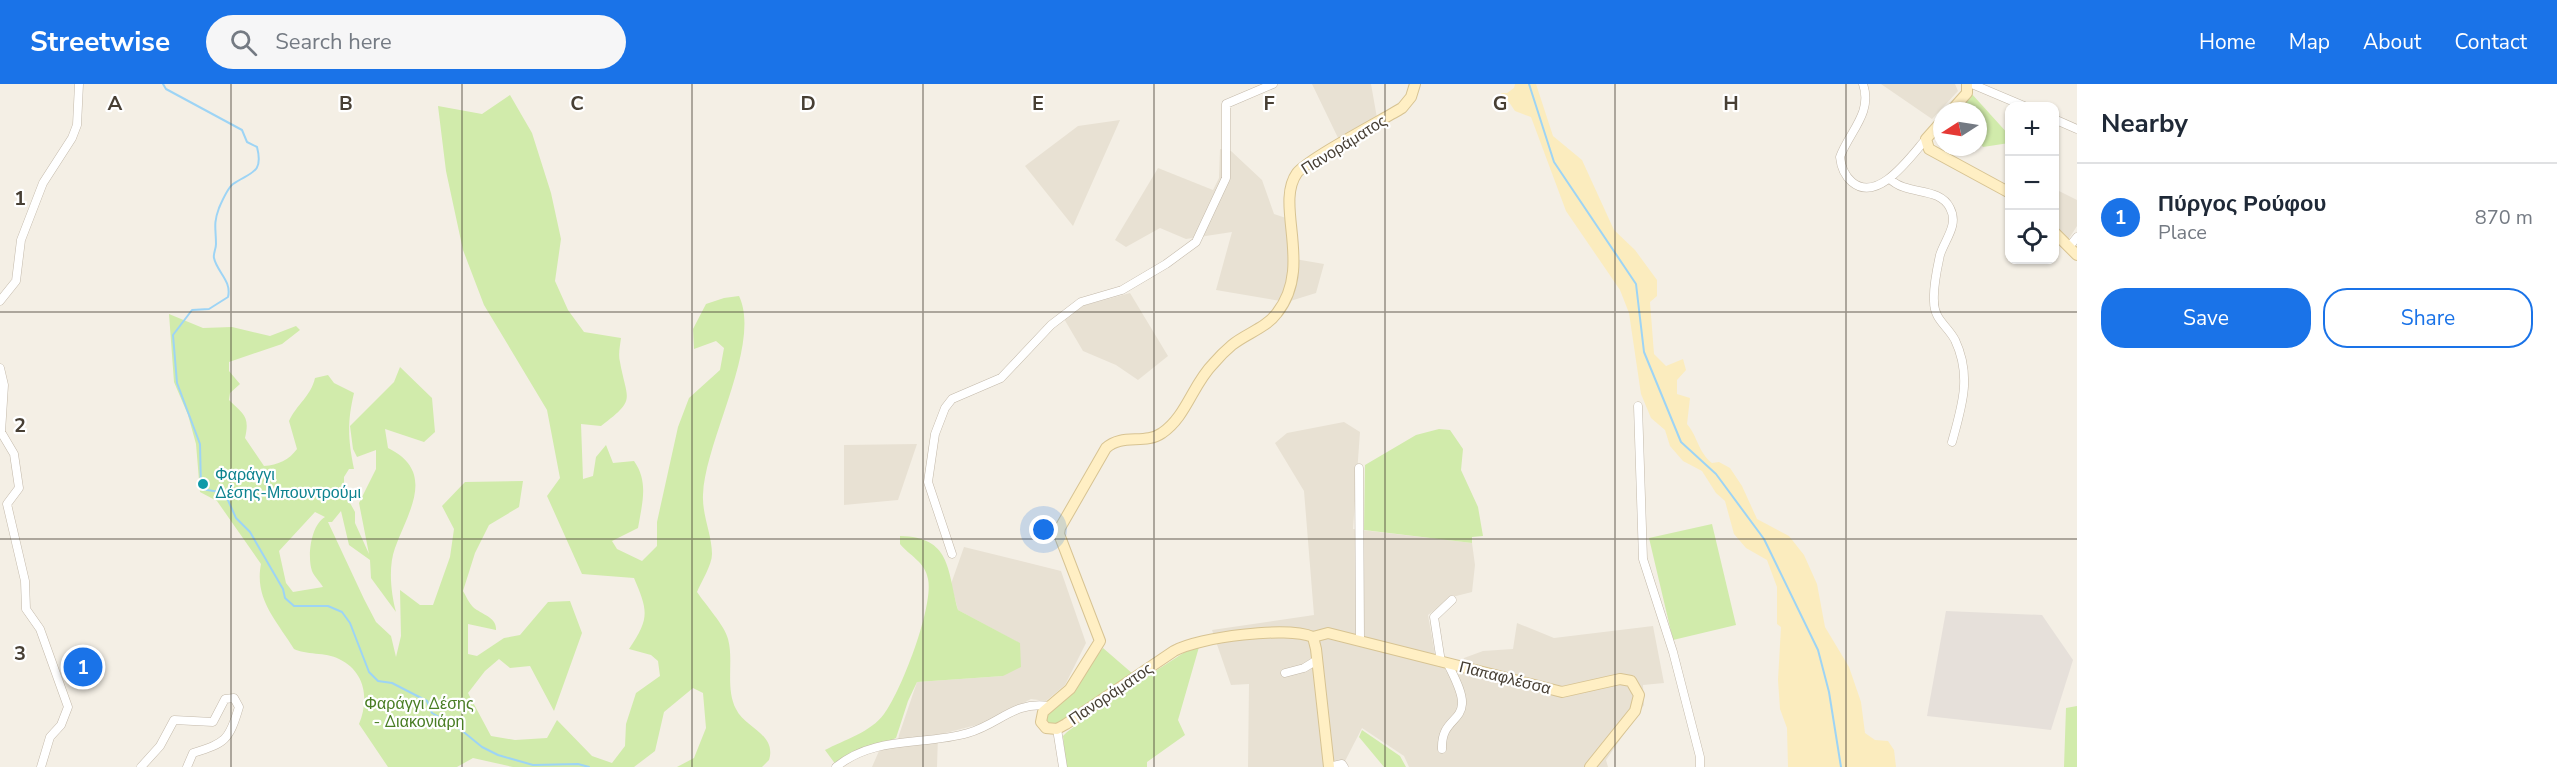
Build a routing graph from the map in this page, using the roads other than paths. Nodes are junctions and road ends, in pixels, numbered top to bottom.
1 (79, 84) edge
2 (1273, 84) edge
3 (1415, 84) edge
4 (1863, 84) edge
5 (1970, 84) edge
6 (1960, 102) edge
7 (2014, 102) edge
8 (2059, 121) edge
9 (2077, 129) edge
10 (1933, 131) edge
11 (1926, 139) junction
12 (1890, 179) junction
13 (2005, 190) edge
14 (2059, 236) edge
15 (2077, 237) edge
16 (2073, 251) edge
17 (0, 301) edge
18 (0, 368) edge
19 (1638, 406) dead end
20 (1952, 442) dead end
21 (1359, 468) dead end
22 (952, 554) dead end
23 (1452, 600) dead end
24 (1313, 637) junction
25 (1360, 641) junction
26 (1317, 660) junction
27 (1445, 663) junction
28 (1285, 673) dead end
29 (1049, 706) junction
30 (1057, 729) junction
31 (1442, 749) dead end
32 (41, 767) edge
33 (141, 767) edge
34 (188, 767) edge
35 (837, 767) edge
36 (1063, 767) edge
37 (1329, 767) edge
38 (1344, 767) edge
39 (1590, 767) edge
40 (1700, 767) edge

1 - 17 street
2 - 22 street
3 - 29 main road, Πανοράματος
4 - 12 street
5 - 6 main road
5 - 7 street
8 - 9 street
10 - 11 main road
11 - 12 street
11 - 13 main road
12 - 20 street
14 - 16 main road
15 - 16 street
18 - 32 street
19 - 40 street
21 - 25 street
23 - 27 street
24 - 25 main road, Παπαφλέσσα
24 - 26 main road
24 - 30 main road, Πανοράματος
25 - 27 main road, Παπαφλέσσα
26 - 28 street
26 - 37 main road
27 - 31 street
27 - 39 main road, Παπαφλέσσα
29 - 30 main road, Πανοράματος
29 - 35 street
30 - 36 street
33 - 34 street
37 - 38 street

